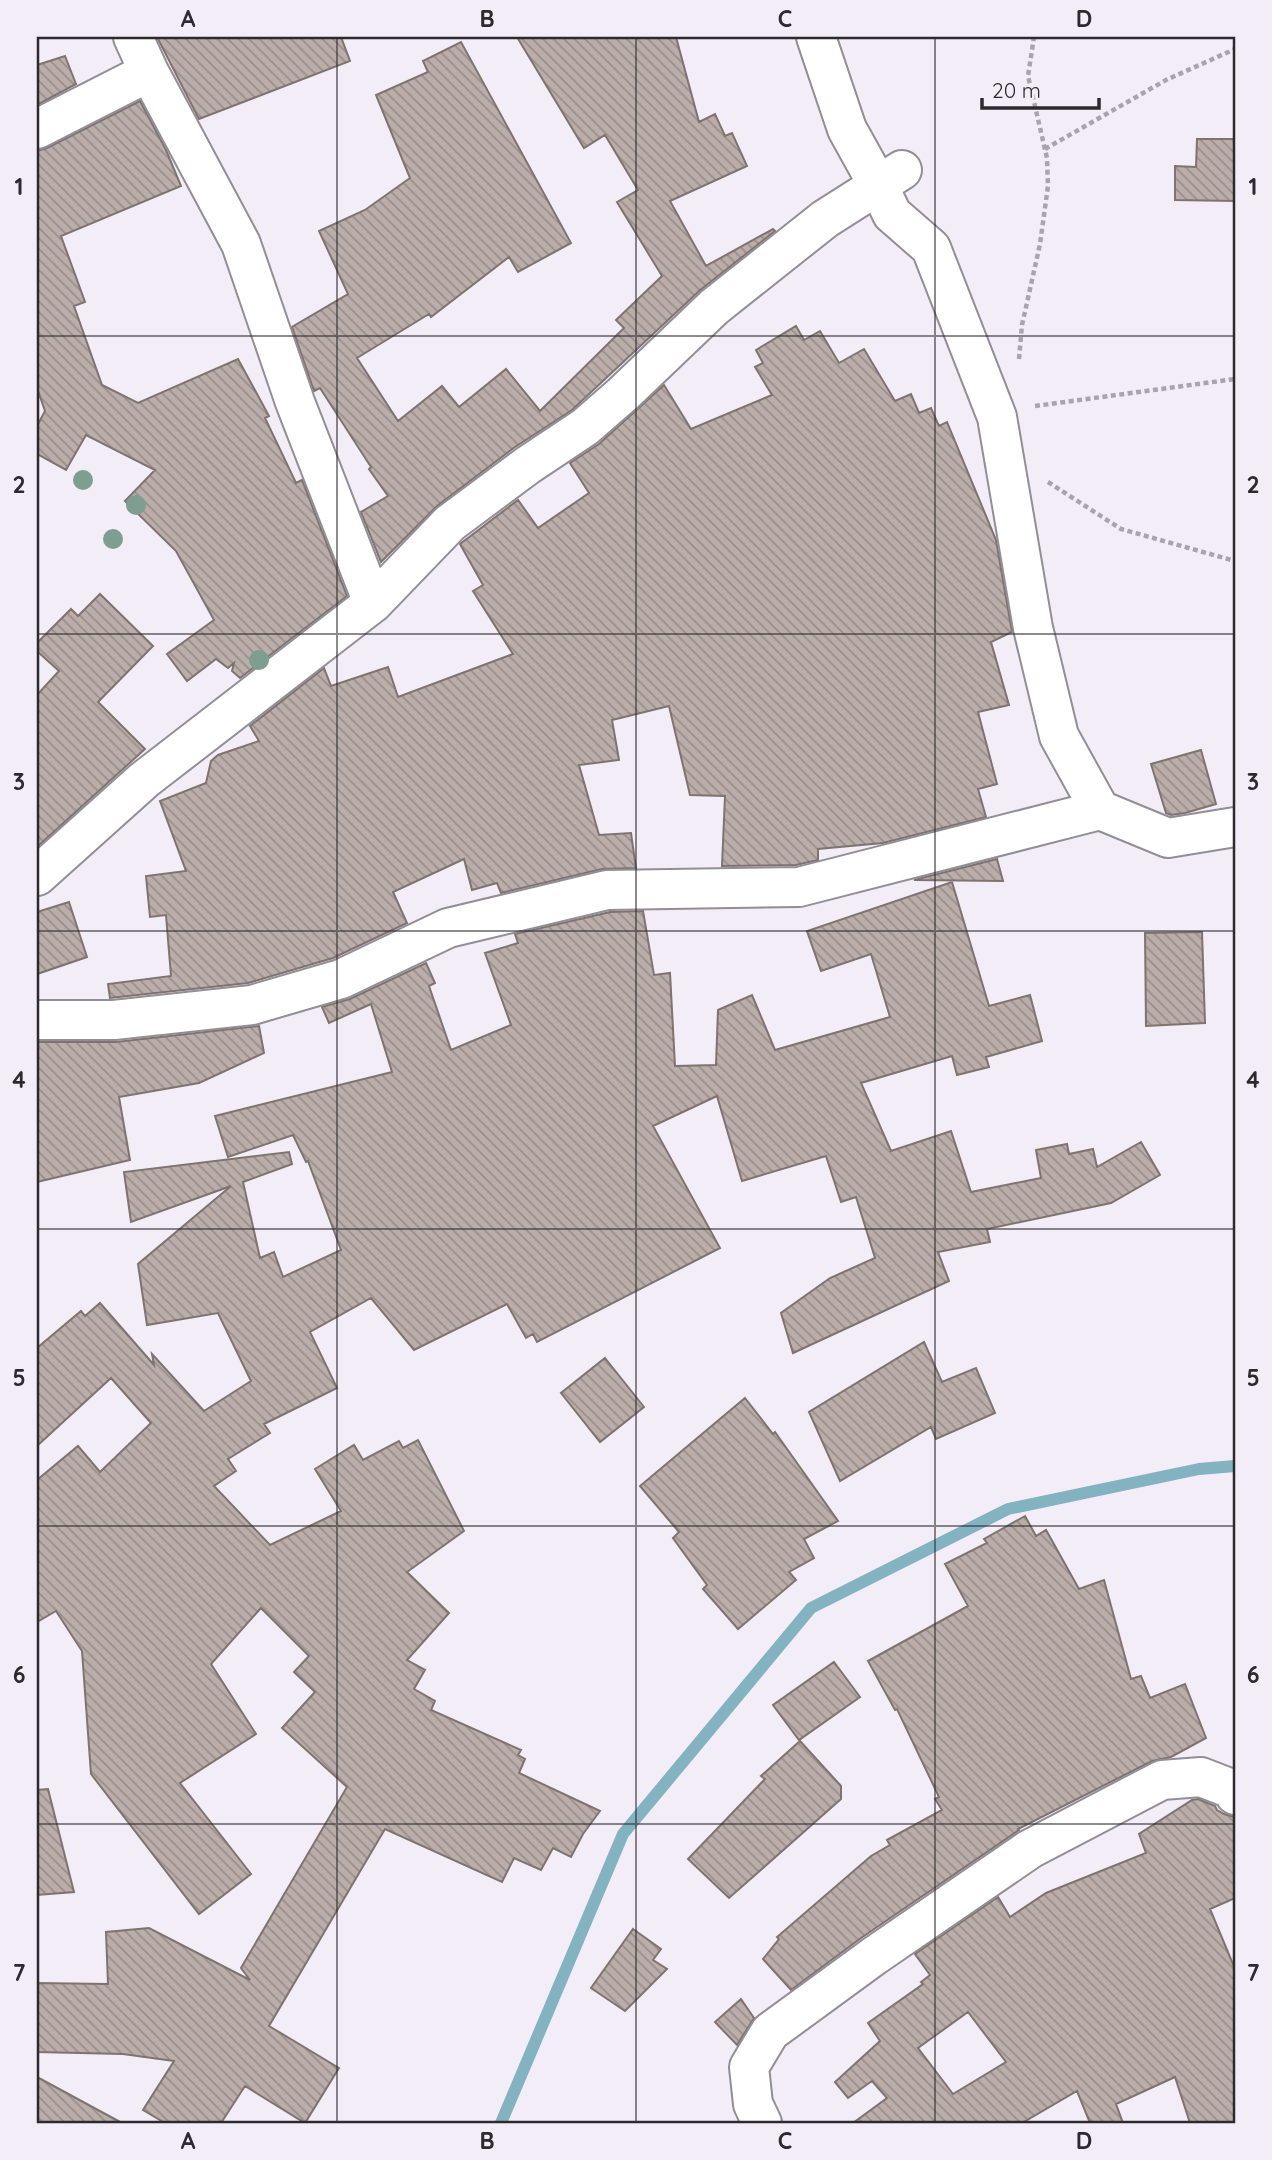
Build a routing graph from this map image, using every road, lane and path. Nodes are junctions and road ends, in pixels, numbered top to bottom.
1 (133, 37) edge
2 (816, 37) edge
3 (1034, 37) edge
4 (1235, 49) edge
5 (149, 72) junction
6 (37, 129) edge
7 (1045, 149) junction
8 (890, 177) junction
9 (1019, 361) dead end
10 (1235, 379) edge
11 (1033, 406) dead end
12 (1043, 470) dead end
13 (1235, 561) edge
14 (373, 603) junction
15 (1100, 810) junction
16 (1235, 827) edge
17 (37, 876) edge
18 (37, 1020) edge
19 (1235, 1795) edge
20 (762, 2123) edge

1 - 5 street
2 - 8 street
3 - 7 path
4 - 7 path
5 - 6 street
5 - 14 street
7 - 9 path
8 - 14 street
8 - 15 street
10 - 11 path
12 - 13 path
14 - 17 street
15 - 16 street
15 - 18 street
19 - 20 street

